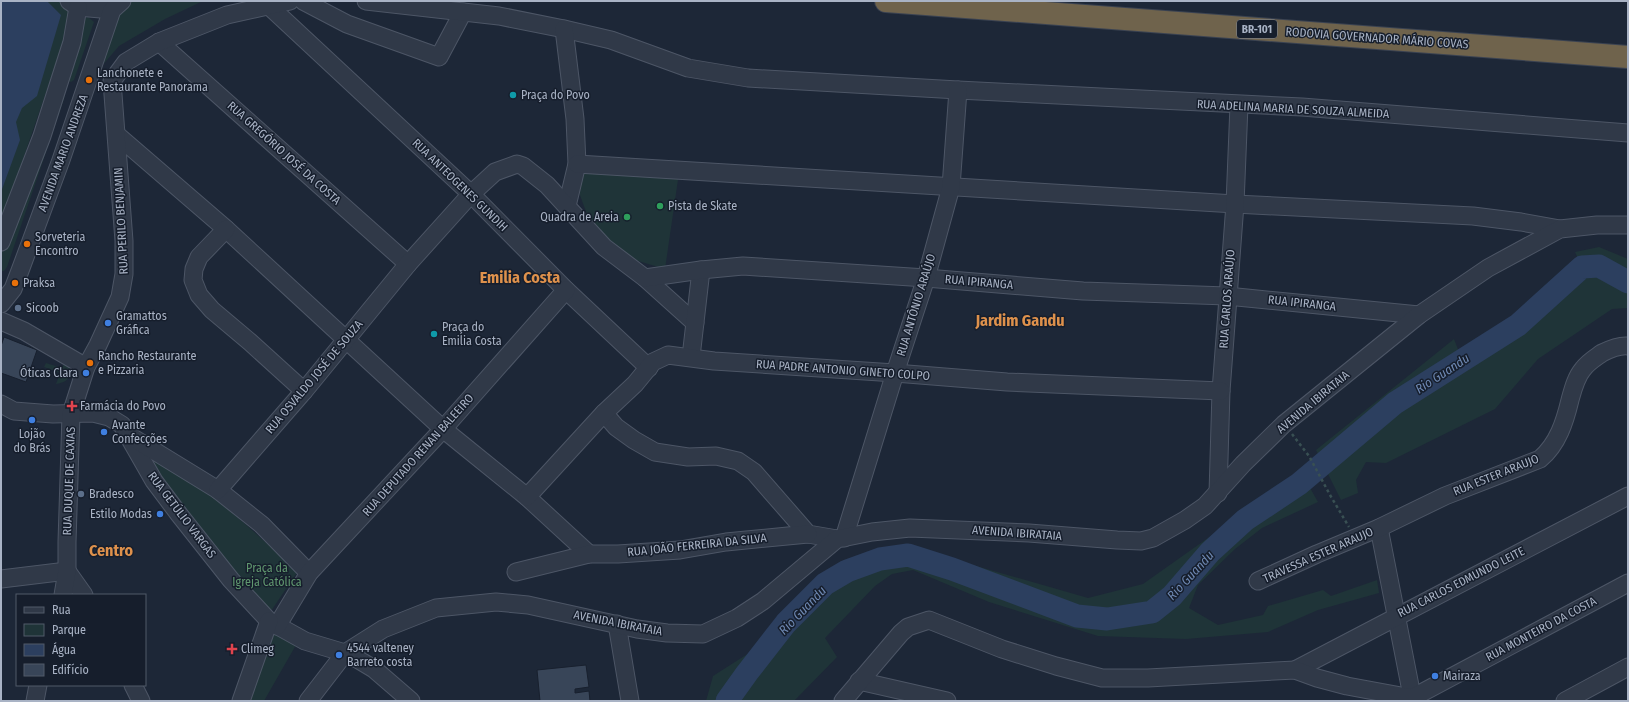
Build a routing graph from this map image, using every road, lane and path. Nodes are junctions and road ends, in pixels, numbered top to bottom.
1 (290, 1) edge
2 (303, 1) edge
3 (366, 1) edge
4 (886, 1) edge
5 (74, 4) edge
6 (117, 5) edge
7 (268, 5) junction
8 (463, 12) junction
9 (564, 29) junction
10 (159, 42) junction
11 (1628, 57) edge
12 (88, 80) junction
13 (112, 81) junction
14 (958, 90) junction
15 (1239, 105) junction
16 (1628, 132) edge
17 (117, 135) junction
18 (42, 136) junction
19 (67, 143) junction
20 (577, 164) junction
21 (951, 187) junction
22 (471, 194) junction
23 (1235, 204) junction
24 (567, 206) junction
25 (1628, 225) edge
26 (226, 229) junction
27 (1560, 229) junction
28 (1, 242) edge
29 (408, 264) junction
30 (701, 270) junction
31 (645, 278) junction
32 (926, 278) junction
33 (7, 287) edge
34 (566, 290) junction
35 (1227, 296) junction
36 (1, 304) edge
37 (1419, 315) junction
38 (1, 321) edge
39 (695, 323) junction
40 (346, 340) junction
41 (1628, 346) edge
42 (691, 357) junction
43 (86, 367) junction
44 (649, 368) junction
45 (895, 372) junction
46 (304, 391) junction
47 (1221, 391) junction
48 (5, 411) edge
49 (604, 413) junction
50 (71, 414) junction
51 (1284, 424) junction
52 (443, 428) junction
53 (129, 436) junction
54 (218, 490) junction
55 (1218, 493) junction
56 (1628, 496) edge
57 (527, 497) junction
58 (1379, 528) junction
59 (808, 534) junction
60 (1356, 537) junction
61 (841, 538) junction
62 (589, 554) junction
63 (67, 571) junction
64 (516, 572) dead end
65 (309, 574) junction
66 (1, 579) edge
67 (1258, 581) dead end
68 (1628, 584) edge
69 (63, 594) edge
70 (83, 594) edge
71 (1397, 616) junction
72 (273, 624) junction
73 (617, 624) junction
74 (345, 653) junction
75 (1628, 667) edge
76 (1296, 670) junction
77 (859, 681) junction
78 (38, 686) edge
79 (134, 686) edge
80 (1412, 699) edge
81 (35, 701) edge
82 (141, 701) edge
83 (241, 701) edge
84 (308, 701) edge
85 (411, 701) edge
86 (630, 701) edge
87 (843, 701) edge
88 (947, 701) edge
89 (1565, 701) edge

1 - 7 street
2 - 8 street
3 - 8 street, RUA ADELINA MARIA DE SOUZA ALMEIDA
4 - 11 highway, RODOVIA GOVERNADOR MÁRIO COVAS / BR-101
5 - 6 street
5 - 18 street
6 - 12 street, AVENIDA MARIO ANDREZA
7 - 10 street
7 - 22 street, RUA ANTEOGENES GUNDIH
8 - 9 street, RUA ADELINA MARIA DE SOUZA ALMEIDA
9 - 14 street, RUA ADELINA MARIA DE SOUZA ALMEIDA
9 - 20 street
10 - 13 street
10 - 29 street, RUA GREGÓRIO JOSÉ DA COSTA
12 - 13 street
12 - 19 street, AVENIDA MARIO ANDREZA
13 - 17 street, RUA PERILO BENJAMIN
14 - 15 street, RUA ADELINA MARIA DE SOUZA ALMEIDA
14 - 21 street, RUA ANTÔNIO ARAÚJO
15 - 16 street, RUA ADELINA MARIA DE SOUZA ALMEIDA
15 - 23 street, RUA CARLOS ARAÚJO
17 - 26 street
17 - 43 street, RUA PERILO BENJAMIN
18 - 19 street
18 - 28 street
19 - 33 street, AVENIDA MARIO ANDREZA
20 - 21 street
20 - 24 street
21 - 23 street
21 - 32 street, RUA ANTÔNIO ARAÚJO
22 - 24 street, RUA OSVALDO JOSÉ DE SOUZA
22 - 29 street, RUA OSVALDO JOSÉ DE SOUZA
22 - 34 street, RUA ANTEOGENES GUNDIH
23 - 27 street
23 - 35 street, RUA CARLOS ARAÚJO
24 - 31 street
25 - 27 street, AVENIDA IBIRATAIA
26 - 40 street
26 - 46 street
27 - 37 street, AVENIDA IBIRATAIA
29 - 40 street, RUA OSVALDO JOSÉ DE SOUZA
30 - 31 street, RUA IPIRANGA
30 - 32 street, RUA IPIRANGA
30 - 39 street
31 - 39 street
32 - 35 street, RUA IPIRANGA
32 - 45 street, RUA ANTÔNIO ARAÚJO
33 - 36 street, AVENIDA MARIO ANDREZA
34 - 44 street, RUA ANTEOGENES GUNDIH
34 - 52 street, RUA DEPUTADO RENAN BALEEIRO
35 - 37 street, RUA IPIRANGA
35 - 47 street, RUA CARLOS ARAÚJO
37 - 51 street, AVENIDA IBIRATAIA
38 - 43 street
39 - 42 street
40 - 46 street, RUA OSVALDO JOSÉ DE SOUZA
40 - 52 street
41 - 58 street, RUA ESTER ARAUJO
42 - 44 street, RUA PADRE ANTONIO GINETO COLPO
42 - 45 street, RUA PADRE ANTONIO GINETO COLPO
43 - 50 street, RUA PERILO BENJAMIN
44 - 49 street, RUA PADRE ANTONIO GINETO COLPO
45 - 47 street, RUA PADRE ANTONIO GINETO COLPO
45 - 61 street, RUA ANTÔNIO ARAÚJO
46 - 54 street, RUA OSVALDO JOSÉ DE SOUZA
47 - 55 street, RUA CARLOS ARAÚJO
48 - 50 street, RUA GETÚLIO VARGAS
49 - 57 street, RUA PADRE ANTONIO GINETO COLPO
49 - 59 street
50 - 53 street, RUA GETÚLIO VARGAS
50 - 63 street, RUA DUQUE DE CAXIAS
51 - 55 street, AVENIDA IBIRATAIA
51 - 60 path
52 - 57 street
52 - 65 street, RUA DEPUTADO RENAN BALEEIRO
53 - 54 street
53 - 72 street, RUA GETÚLIO VARGAS
54 - 65 street
55 - 61 street, AVENIDA IBIRATAIA
56 - 71 street, RUA CARLOS EDMUNDO LEITE
57 - 62 street
58 - 60 street, TRAVESSA ESTER ARAUJO
58 - 71 street
59 - 61 street, RUA JOÃO FERREIRA DA SILVA
59 - 62 street, RUA JOÃO FERREIRA DA SILVA
60 - 67 street, TRAVESSA ESTER ARAUJO
61 - 73 street, AVENIDA IBIRATAIA
62 - 64 street, RUA JOÃO FERREIRA DA SILVA
63 - 66 street
63 - 69 street, RUA DUQUE DE CAXIAS
63 - 70 street
65 - 72 street, RUA DEPUTADO RENAN BALEEIRO
68 - 80 street, RUA MONTEIRO DA COSTA
71 - 76 street, RUA CARLOS EDMUNDO LEITE
71 - 80 street
72 - 74 street, RUA GETÚLIO VARGAS
72 - 83 street, RUA DEPUTADO RENAN BALEEIRO
73 - 74 street, AVENIDA IBIRATAIA
73 - 86 street
74 - 84 street
74 - 85 street, RUA GETÚLIO VARGAS
75 - 89 street
76 - 77 street
76 - 80 street
77 - 87 street
77 - 88 street
78 - 81 street
79 - 82 street

